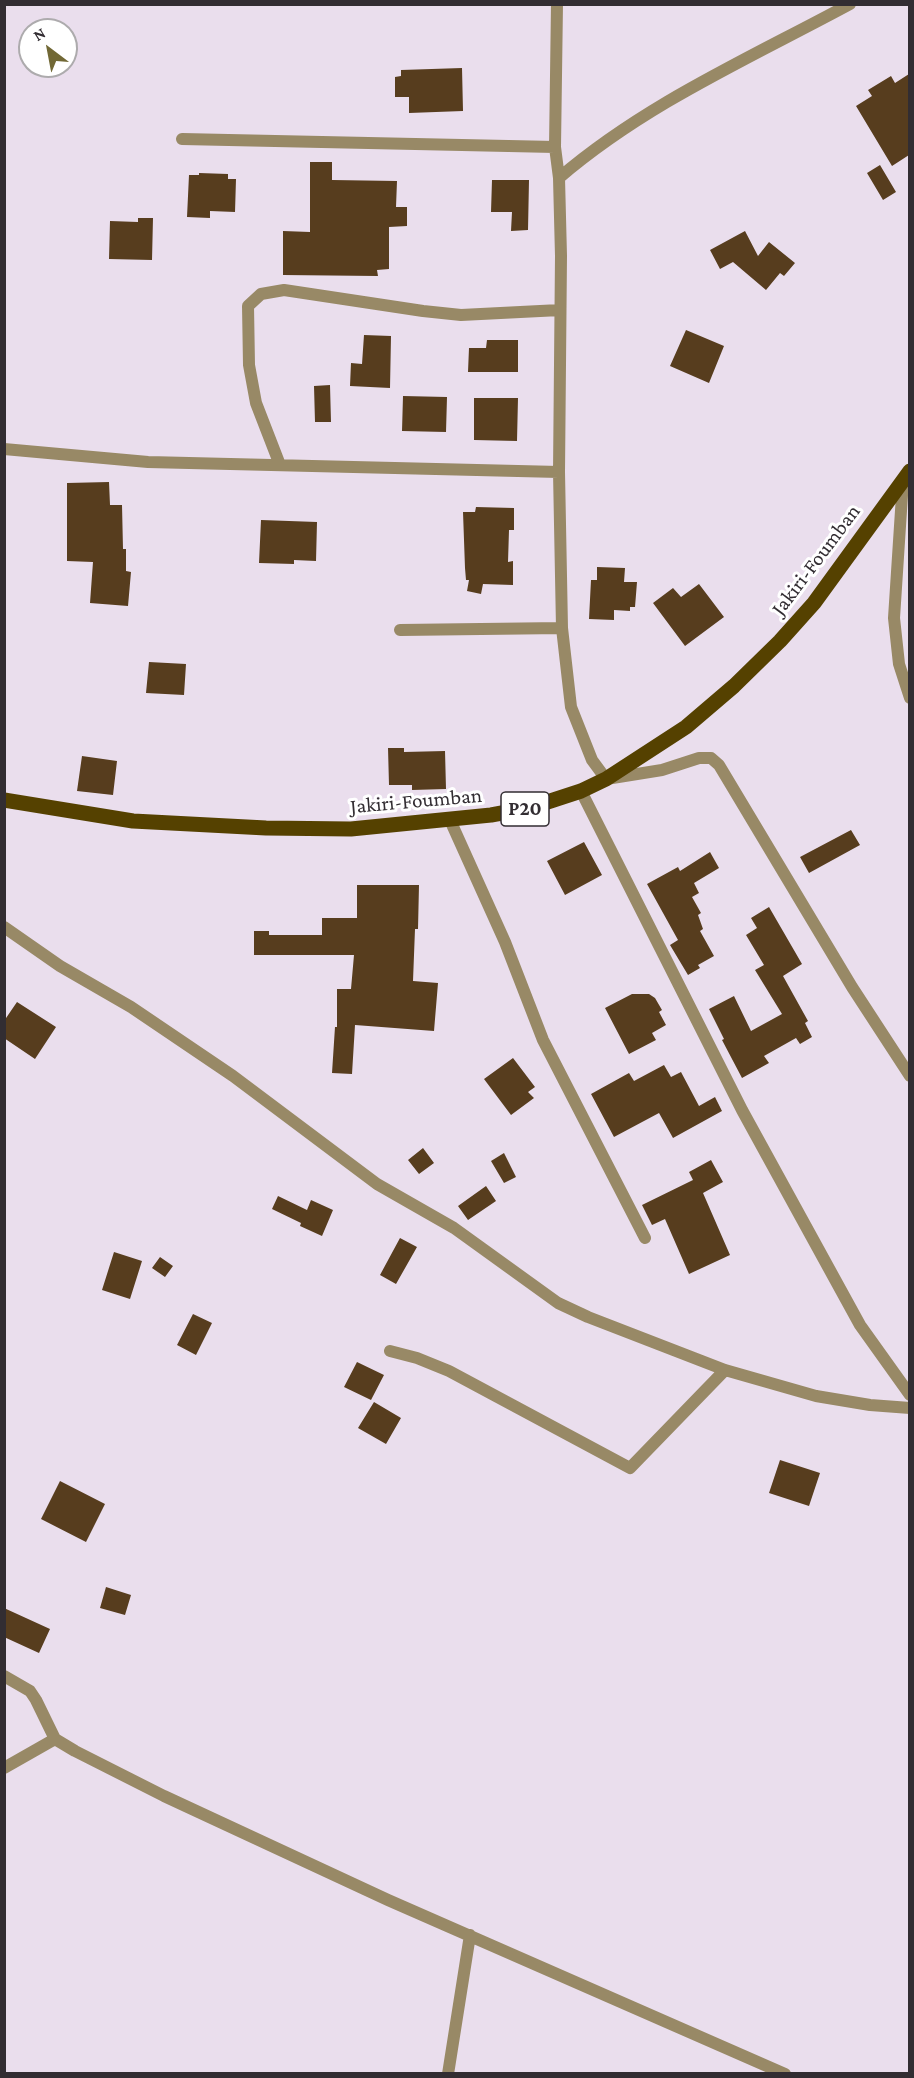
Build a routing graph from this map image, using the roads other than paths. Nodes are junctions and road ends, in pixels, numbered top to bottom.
1 (557, 4) edge
2 (850, 4) edge
3 (182, 139) dead end
4 (555, 147) junction
5 (559, 178) junction
6 (560, 310) junction
7 (4, 449) edge
8 (280, 465) junction
9 (559, 472) junction
10 (906, 475) edge
11 (562, 628) junction
12 (400, 630) dead end
13 (909, 698) edge
14 (606, 779) junction
15 (581, 791) junction
16 (4, 800) edge
17 (450, 820) junction
18 (4, 927) edge
19 (909, 1076) edge
20 (645, 1238) dead end
21 (390, 1351) dead end
22 (725, 1370) junction
23 (909, 1395) edge
24 (909, 1408) edge
25 (4, 1676) edge
26 (55, 1738) junction
27 (4, 1768) edge
28 (470, 1935) junction
29 (448, 2073) edge
30 (785, 2073) edge

1 - 4 street
2 - 5 street
3 - 4 street
4 - 5 street
5 - 6 street
6 - 8 street
6 - 9 street
7 - 8 street
8 - 9 street
9 - 11 street
10 - 13 street
10 - 14 main road, Jakiri-Foumban / P20
11 - 12 street
11 - 14 street
14 - 15 main road, Jakiri-Foumban / P20
14 - 19 street
15 - 17 main road, Jakiri-Foumban / P20
15 - 23 street
16 - 17 main road, Jakiri-Foumban / P20
17 - 20 street
18 - 22 street
21 - 22 street
22 - 24 street
25 - 26 street
26 - 27 street
26 - 28 street
28 - 29 street
28 - 30 street

